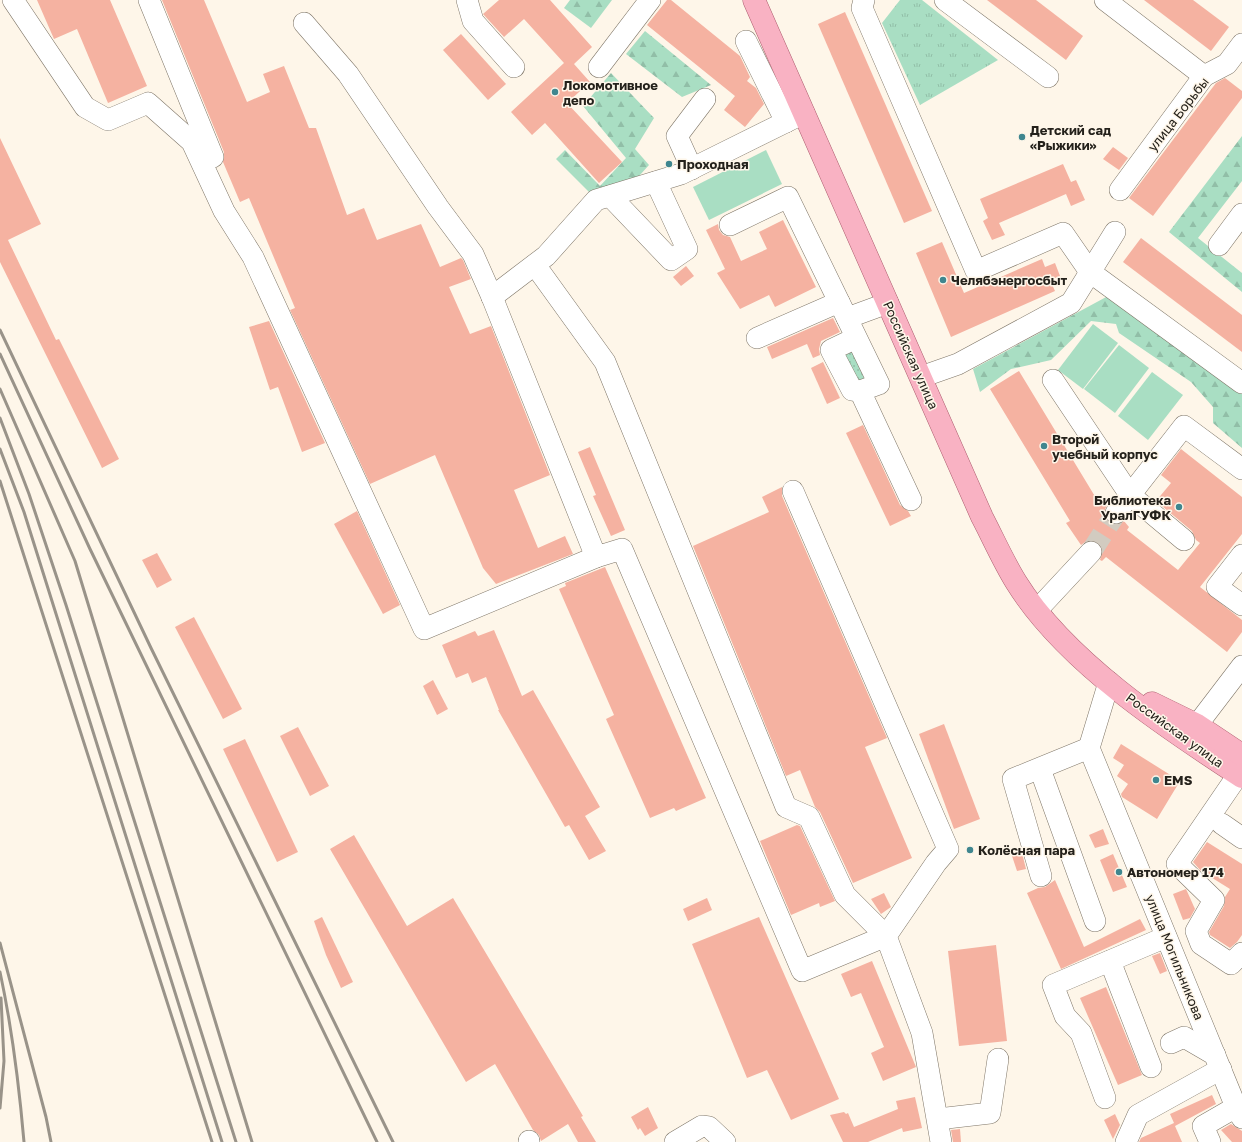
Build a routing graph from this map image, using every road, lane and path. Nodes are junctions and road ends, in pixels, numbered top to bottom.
1 (13, 0) edge
2 (149, 0) edge
3 (467, 0) edge
4 (650, 0) edge
5 (754, 0) edge
6 (864, 0) edge
7 (945, 0) edge
8 (1105, 0) edge
9 (304, 22) dead end
10 (746, 41) dead end
11 (1239, 53) edge
12 (514, 67) dead end
13 (599, 67) dead end
14 (1204, 76) junction
15 (1048, 77) dead end
16 (706, 99) dead end
17 (795, 117) junction
18 (692, 169) junction
19 (656, 182) junction
20 (1120, 190) dead end
21 (610, 196) junction
22 (1242, 214) edge
23 (730, 225) dead end
24 (1115, 232) dead end
25 (1219, 246) dead end
26 (253, 256) junction
27 (535, 265) junction
28 (1090, 272) junction
29 (492, 297) junction
30 (888, 303) junction
31 (843, 310) junction
32 (757, 338) dead end
33 (921, 377) junction
34 (1053, 380) dead end
35 (1242, 383) edge
36 (1242, 469) edge
37 (793, 491) dead end
38 (1130, 495) junction
39 (912, 500) dead end
40 (1116, 513) tunnel mouth
41 (1184, 540) dead end
42 (1091, 552) tunnel mouth
43 (1242, 555) edge
44 (596, 557) junction
45 (1242, 605) edge
46 (1037, 610) junction
47 (1242, 666) edge
48 (1109, 682) junction
49 (1197, 725) junction
50 (1089, 748) junction
51 (1040, 769) junction
52 (1241, 769) edge
53 (1222, 824) dead end
54 (1242, 838) edge
55 (1041, 876) dead end
56 (1095, 922) dead end
57 (886, 936) junction
58 (1166, 937) junction
59 (1242, 953) edge
60 (1110, 961) junction
61 (1171, 1043) dead end
62 (998, 1059) dead end
63 (1218, 1062) junction
64 (1151, 1068) dead end
65 (1105, 1098) dead end
66 (1239, 1112) edge
67 (938, 1119) junction
68 (675, 1142) edge
69 (725, 1142) edge
70 (941, 1142) edge
71 (1126, 1142) edge
72 (1210, 1142) edge

1 - 26 street
2 - 26 street
3 - 12 street
4 - 13 street
5 - 17 main road, Российская улица
6 - 28 street
7 - 15 street
8 - 14 street
9 - 29 street
10 - 17 street
11 - 14 street, улица Борьбы
14 - 20 street, улица Борьбы
16 - 18 street
17 - 18 street
17 - 30 main road, Российская улица
18 - 19 street
19 - 21 street
19 - 21 street
21 - 27 street
22 - 25 street
23 - 31 street
24 - 28 street
26 - 44 street
27 - 29 street
27 - 57 street
28 - 33 street
28 - 35 street
29 - 44 street
30 - 31 street
30 - 33 main road, Российская улица
31 - 32 street
31 - 39 street
33 - 46 main road, Российская улица
34 - 38 street
36 - 38 street
37 - 57 street
38 - 40 street
38 - 41 street
42 - 46 street
43 - 45 street
44 - 57 street
46 - 48 main road, Российская улица
47 - 49 street
48 - 49 main road, Российская улица
48 - 50 street
48 - 52 main road, Российская улица
49 - 52 main road, Российская улица
50 - 51 street
50 - 58 street, улица Могильникова
51 - 55 street
51 - 56 street
52 - 59 street
53 - 54 street
57 - 67 street
58 - 60 street
58 - 63 street, улица Могильникова
60 - 64 street
60 - 65 street
61 - 63 street
62 - 67 street
63 - 66 street, улица Могильникова
63 - 71 street
66 - 72 street
67 - 70 street
68 - 69 street

